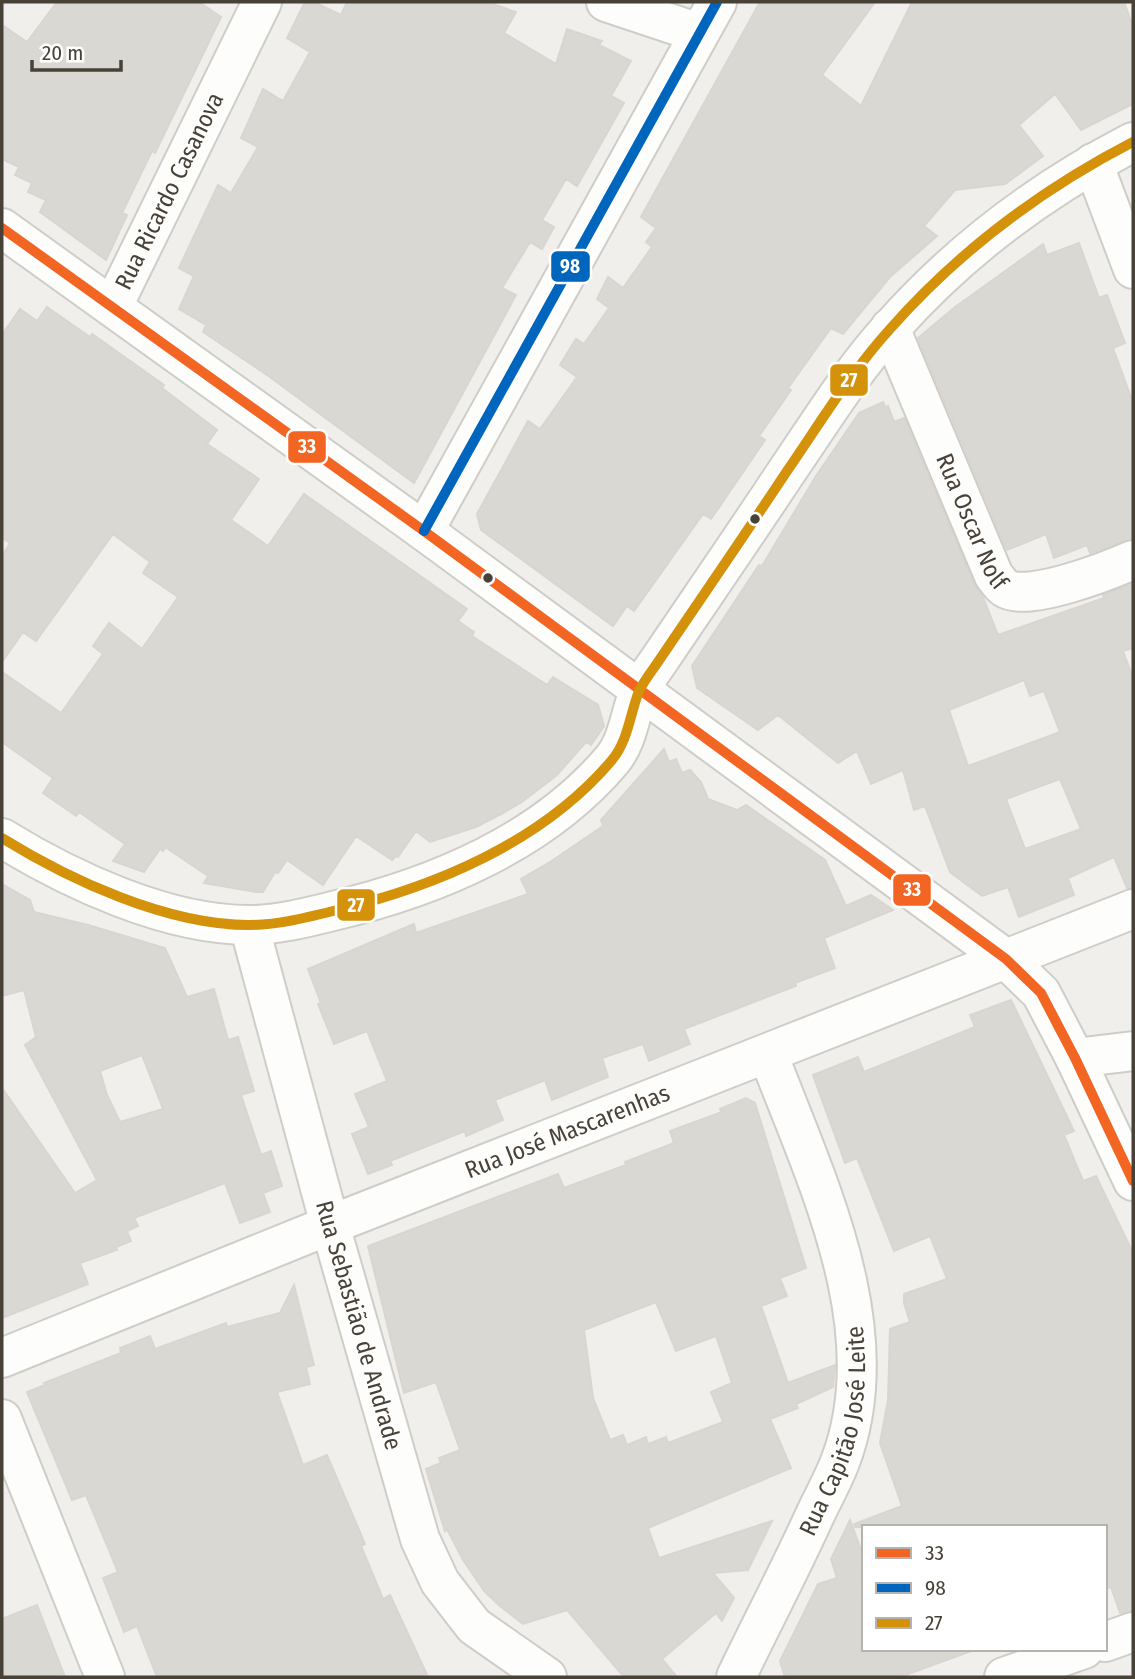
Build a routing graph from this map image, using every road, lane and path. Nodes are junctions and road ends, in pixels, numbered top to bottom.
1 (262, 2) edge
2 (606, 2) edge
3 (708, 18) edge
4 (1133, 142) edge
5 (1093, 163) junction
6 (2, 228) edge
7 (1133, 269) edge
8 (113, 306) junction
9 (890, 328) junction
10 (424, 531) junction
11 (1133, 560) edge
12 (640, 690) junction
13 (2, 838) edge
14 (1133, 909) edge
15 (249, 925) junction
16 (1006, 959) junction
17 (1133, 1051) edge
18 (768, 1054) junction
19 (1075, 1058) junction
20 (1133, 1181) edge
21 (330, 1225) junction
22 (2, 1357) edge
23 (2, 1419) edge
24 (1133, 1632) edge
25 (1107, 1641) edge
26 (1078, 1651) edge
27 (104, 1677) edge
28 (547, 1677) edge
29 (736, 1677) edge
30 (1004, 1677) edge

1 - 8 street, Rua Ricardo Casanova
2 - 3 street
3 - 10 street
4 - 5 street
5 - 7 street
5 - 9 street
6 - 8 street
8 - 10 street
9 - 11 street, Rua Oscar Nolf
9 - 12 street
10 - 12 street
12 - 15 street
12 - 16 street
13 - 15 street
14 - 16 street, Rua José Mascarenhas
15 - 21 street, Rua Sebastião de Andrade
16 - 18 street, Rua José Mascarenhas
16 - 19 street
17 - 19 street
18 - 21 street, Rua José Mascarenhas
18 - 29 street, Rua Capitão José Leite
19 - 20 street
21 - 22 street, Rua José Mascarenhas
21 - 28 street, Rua Sebastião de Andrade
23 - 27 street
24 - 25 street
26 - 30 street

